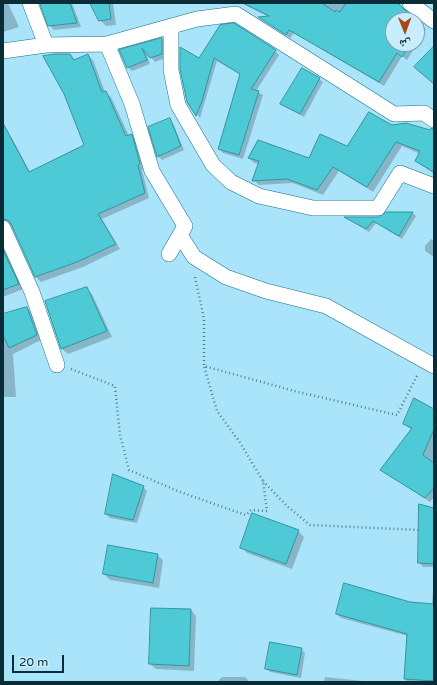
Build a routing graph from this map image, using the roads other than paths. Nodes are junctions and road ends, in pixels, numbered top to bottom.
1 (30, 3) edge
2 (410, 3) edge
3 (434, 21) edge
4 (171, 26) junction
5 (107, 44) junction
6 (46, 45) junction
7 (3, 51) edge
8 (434, 120) edge
9 (434, 186) edge
10 (3, 228) edge
11 (180, 235) junction
12 (169, 254) dead end
13 (429, 363) edge
14 (57, 365) road end

1 - 6 street
2 - 3 street
4 - 5 street
4 - 8 street
4 - 9 street
5 - 6 street
5 - 11 street
6 - 7 street
10 - 14 street
11 - 12 street
11 - 13 street

